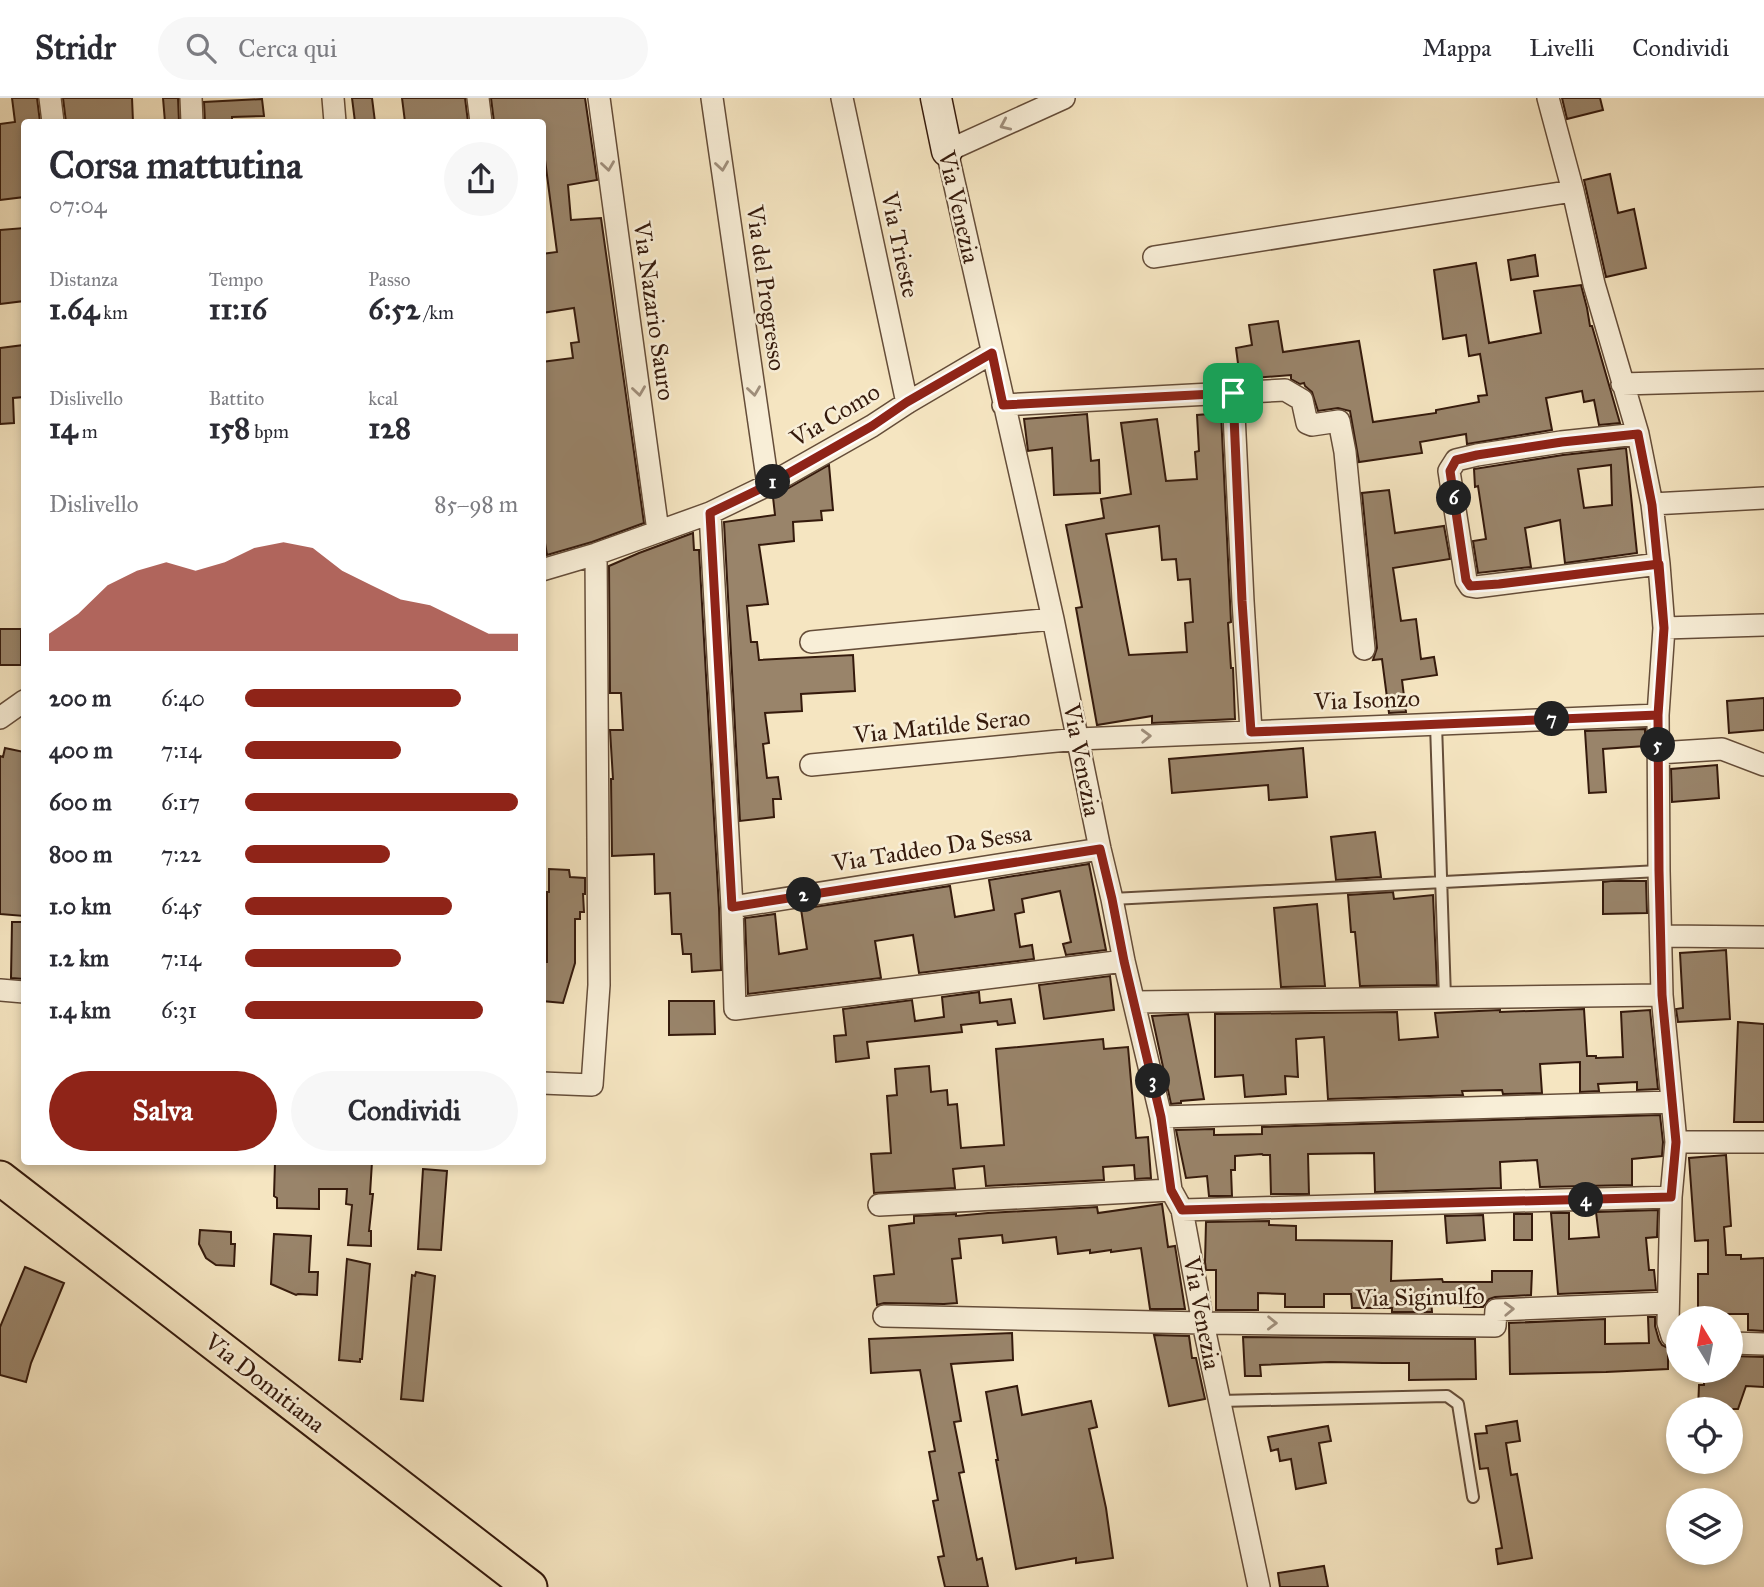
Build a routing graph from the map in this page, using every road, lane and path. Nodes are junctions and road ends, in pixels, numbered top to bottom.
1 (50, 98) edge
2 (191, 98) edge
3 (333, 98) edge
4 (478, 98) edge
5 (599, 98) edge
6 (712, 98) edge
7 (842, 98) edge
8 (936, 98) edge
9 (1064, 98) edge
10 (1548, 98) edge
11 (53, 119) edge
12 (192, 119) edge
13 (335, 119) edge
14 (481, 119) edge
15 (947, 151) junction
16 (1573, 191) junction
17 (1154, 257) dead end
18 (992, 353) junction
19 (1764, 380) edge
20 (1622, 383) junction
21 (1233, 393) junction
22 (907, 402) junction
23 (1003, 405) junction
24 (1638, 434) junction
25 (768, 485) junction
26 (1764, 498) edge
27 (1652, 505) junction
28 (710, 513) junction
29 (658, 531) junction
30 (596, 554) junction
31 (1659, 564) junction
32 (546, 569) edge
33 (1052, 619) junction
34 (1764, 625) edge
35 (1664, 628) junction
36 (811, 642) dead end
37 (1364, 649) dead end
38 (21, 703) edge
39 (1658, 715) junction
40 (0, 718) edge
41 (1436, 724) junction
42 (1251, 732) junction
43 (1078, 738) junction
44 (1658, 753) junction
45 (811, 765) dead end
46 (1764, 765) edge
47 (1100, 849) junction
48 (1659, 871) junction
49 (1442, 882) junction
50 (1112, 899) junction
51 (732, 907) junction
52 (1662, 936) junction
53 (1764, 937) edge
54 (1124, 961) junction
55 (0, 990) edge
56 (21, 992) edge
57 (1662, 995) junction
58 (1445, 998) junction
59 (1135, 1002) junction
60 (546, 1083) edge
61 (1672, 1102) junction
62 (1161, 1117) junction
63 (1676, 1142) junction
64 (1764, 1142) edge
65 (0, 1178) edge
66 (1171, 1190) junction
67 (1671, 1197) junction
68 (879, 1205) dead end
69 (1182, 1210) junction
70 (1668, 1303) joint
71 (884, 1316) dead end
72 (1203, 1323) junction
73 (1743, 1343) edge
74 (1764, 1344) edge
75 (1220, 1401) junction
76 (1473, 1497) dead end
77 (530, 1587) edge
78 (1259, 1587) edge

1 - 11 street
2 - 12 street
3 - 13 street
4 - 14 street
5 -> 29 street, Via Nazario Sauro
6 -> 25 street, Via del Progresso
7 - 22 street, Via Trieste
8 - 15 street, Via Venezia
9 -> 15 street
10 - 16 street
15 - 18 street, Via Venezia
16 - 17 street
16 - 20 street
18 - 22 street, Via Como
18 - 23 street, Via Venezia
19 - 20 street
20 - 24 street
21 - 23 street
21 - 37 street
21 - 42 street
22 - 25 street, Via Como
23 - 33 street, Via Venezia
24 - 27 street
24 - 31 street
25 - 28 street, Via Como
26 - 27 street
27 - 31 street
28 - 29 street, Via Como
28 - 51 street
29 - 30 street, Via Como
30 - 32 street, Via Como
30 - 60 street
31 - 35 street
33 - 36 street
33 - 43 street, Via Venezia
34 - 35 street
35 - 39 street
38 - 40 street
39 - 41 street, Via Isonzo
39 - 44 street
41 - 42 street, Via Isonzo
41 - 49 lane
43 -> 42 street, Via Isonzo
43 - 45 street, Via Matilde Serao
43 - 47 street, Via Venezia
44 - 46 street
44 - 48 street
47 - 50 street, Via Venezia
47 - 51 street, Via Taddeo Da Sessa
48 - 49 lane
48 - 52 street
49 - 50 lane
49 - 58 lane
50 - 54 street, Via Venezia
51 - 54 street
52 - 53 street
52 - 57 street
54 - 59 street, Via Venezia
55 - 56 street
57 - 58 street
57 - 61 street
58 - 59 street
59 - 62 street, Via Venezia
61 - 62 street
61 - 63 street
62 - 66 street, Via Venezia
63 - 64 street
63 - 67 street
65 - 77 main road, Via Domitiana
66 - 68 street
66 - 69 street, Via Venezia
67 - 69 street
67 - 70 street
69 - 72 street, Via Venezia
72 -> 70 street, Via Siginulfo
71 - 72 street
72 - 75 street, Via Venezia
73 - 74 street
75 - 76 lane
75 - 78 street, Via Venezia

